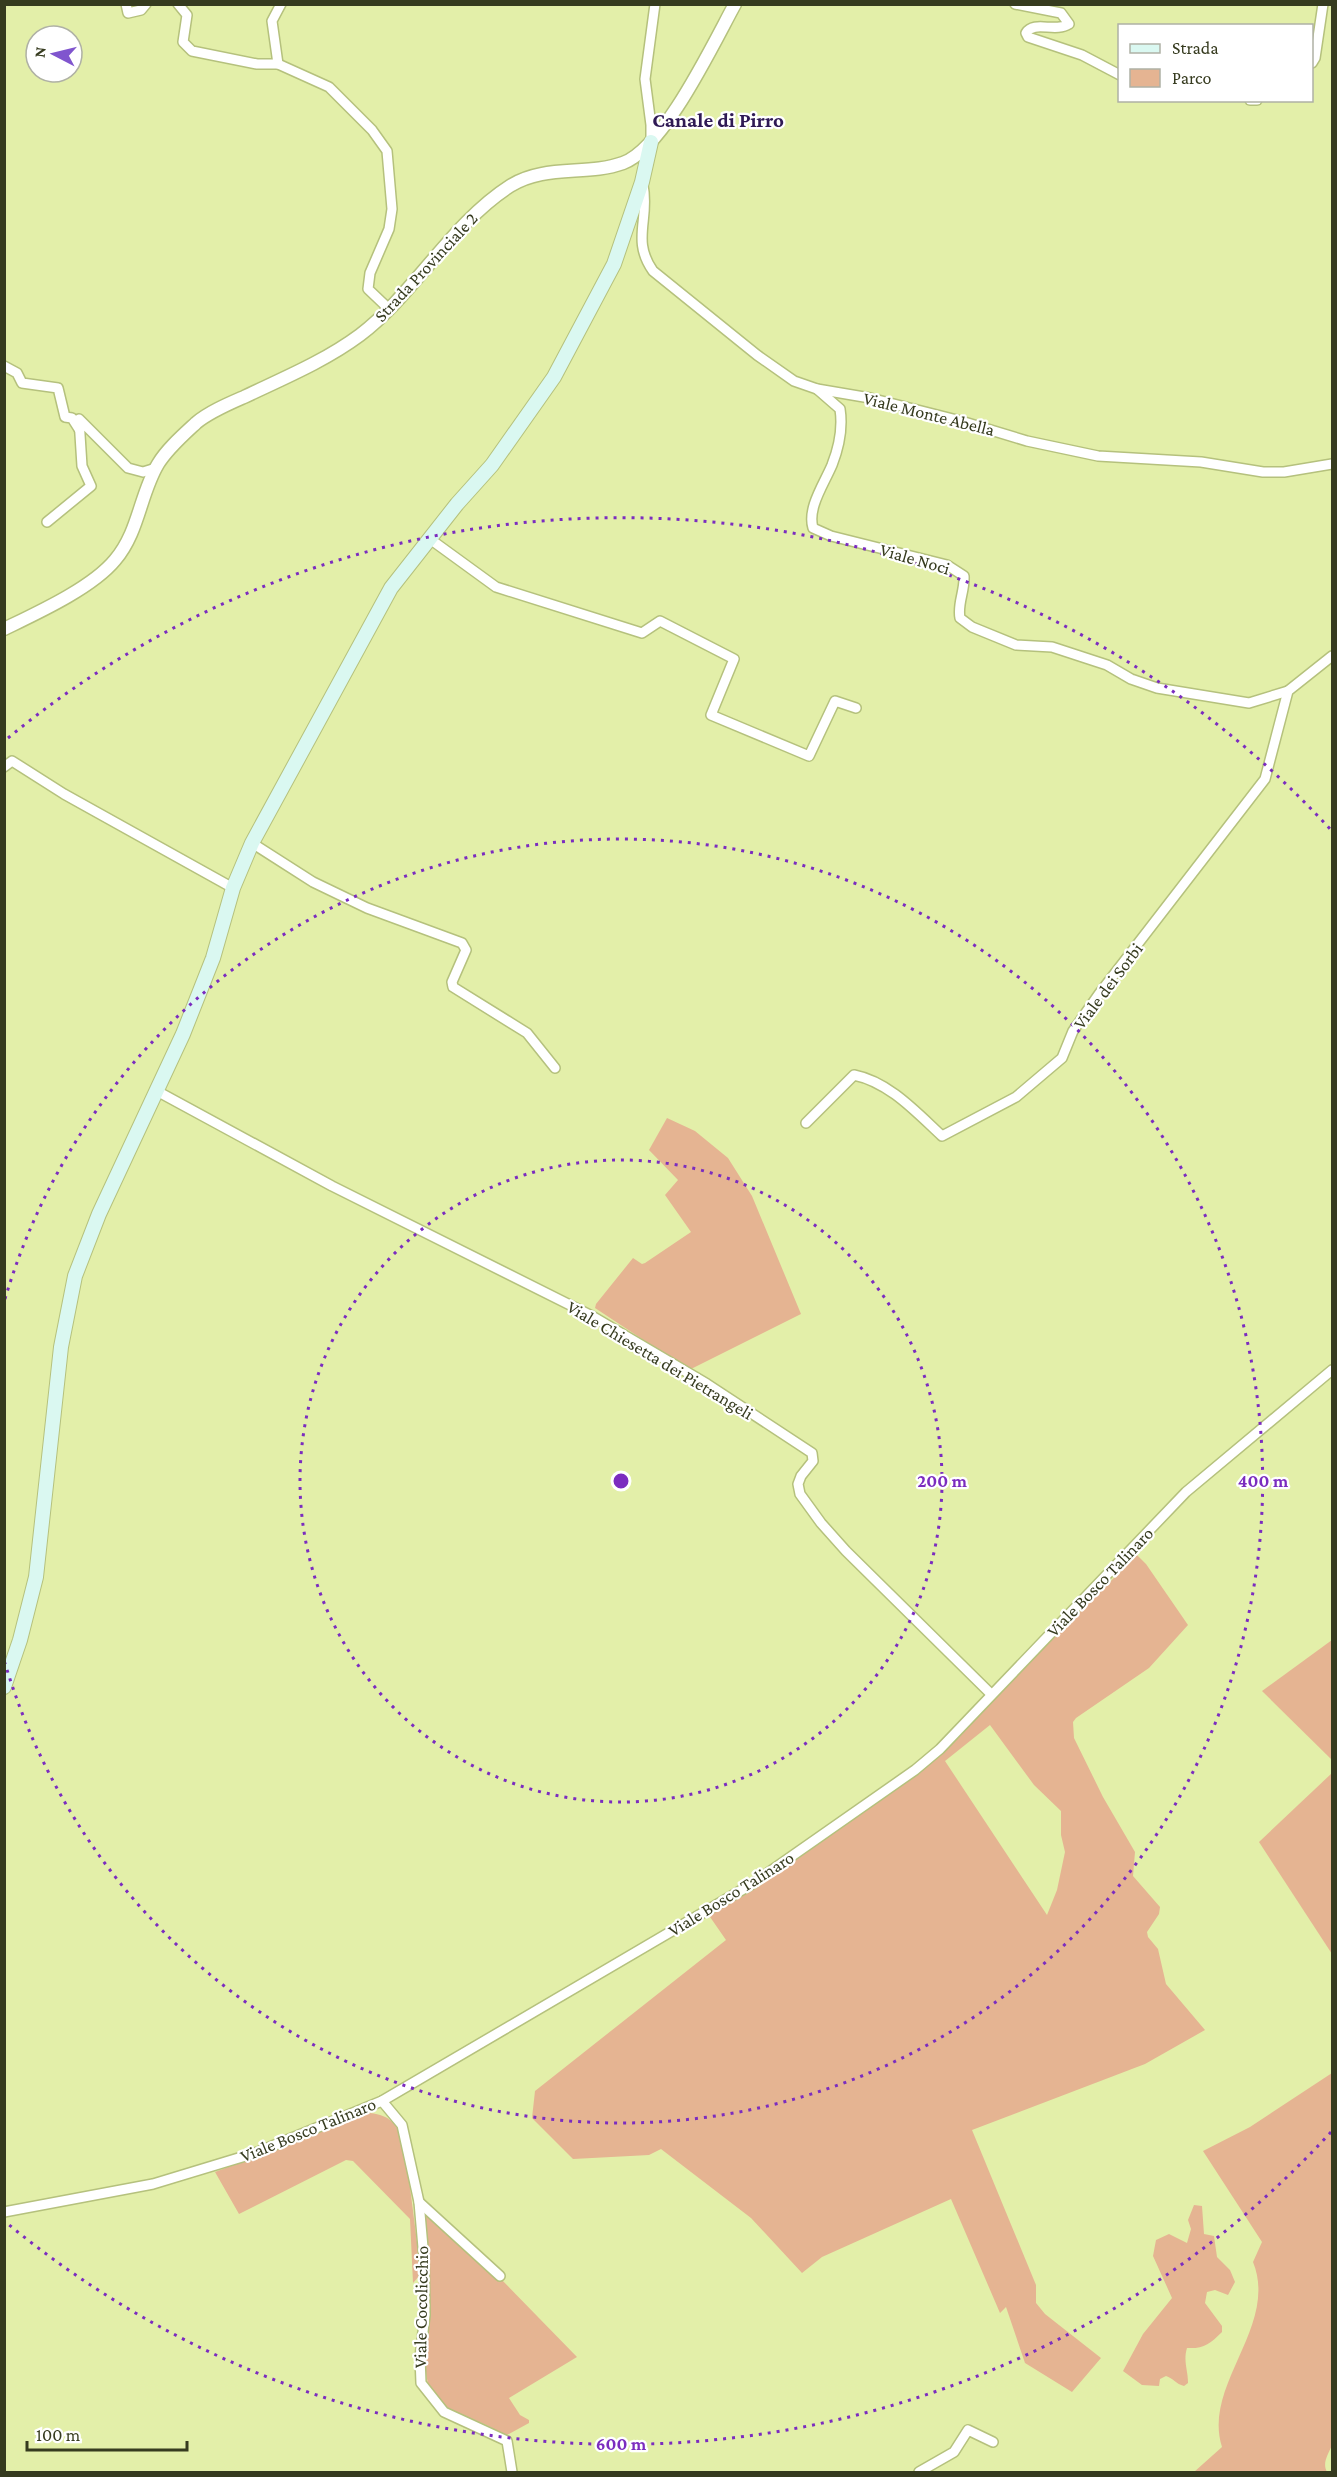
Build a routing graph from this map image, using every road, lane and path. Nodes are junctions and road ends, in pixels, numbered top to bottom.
1 (126, 4) edge
2 (146, 4) edge
3 (178, 4) edge
4 (281, 4) edge
5 (655, 4) edge
6 (735, 4) edge
7 (1016, 4) edge
8 (1323, 4) edge
9 (1313, 60) edge
10 (278, 64) junction
11 (1118, 74) edge
12 (651, 142) junction
13 (642, 182) junction
14 (389, 309) junction
15 (4, 366) edge
16 (817, 389) junction
17 (80, 431) junction
18 (1332, 464) edge
19 (156, 468) junction
20 (47, 522) dead end
21 (430, 538) junction
22 (4, 630) edge
23 (1332, 656) edge
24 (1288, 691) junction
25 (856, 708) dead end
26 (4, 767) edge
27 (252, 843) junction
28 (233, 888) junction
29 (555, 1068) dead end
30 (155, 1090) junction
31 (806, 1123) dead end
32 (1332, 1370) edge
33 (9, 1660) edge
34 (4, 1686) edge
35 (992, 1694) junction
36 (382, 2101) junction
37 (419, 2202) junction
38 (4, 2212) edge
39 (500, 2276) dead end
40 (993, 2442) dead end
41 (512, 2472) edge
42 (919, 2472) edge

1 - 2 street
3 - 10 street
4 - 10 street
5 - 12 street
6 - 12 street, Strada Provinciale 2
7 - 11 street
8 - 9 street
10 - 14 street
12 - 13 main road
12 - 14 street, Strada Provinciale 2
13 - 16 street, Viale Monte Abella
13 - 21 main road
14 - 19 street, Strada Provinciale 2
15 - 17 street
16 - 18 street, Viale Monte Abella
16 - 24 street, Viale Noci
17 - 19 street
17 - 20 street
19 - 22 street, Strada Provinciale 2
21 - 25 street
21 - 27 main road
23 - 24 street
24 - 31 street, Viale dei Sorbi
26 - 28 street
27 - 28 main road
27 - 29 street
28 - 30 main road
30 - 33 main road
30 - 35 street, Viale Chiesetta dei Pietrangeli
32 - 35 street, Viale Bosco Talinaro
33 - 34 main road
35 - 36 street, Viale Bosco Talinaro
36 - 37 street, Viale Cocolicchio
36 - 38 street, Viale Bosco Talinaro
37 - 39 street
37 - 41 street, Viale Cocolicchio
40 - 42 street

